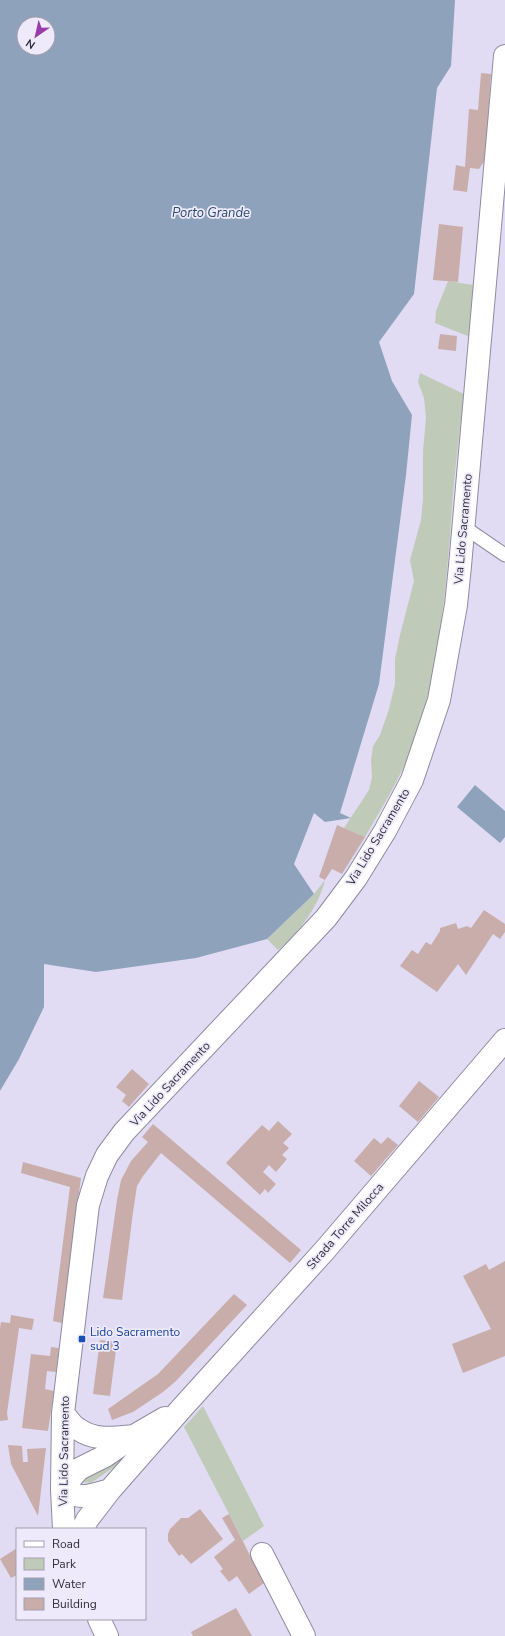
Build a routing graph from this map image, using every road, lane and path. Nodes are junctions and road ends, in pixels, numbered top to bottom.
1 (505, 56) edge
2 (499, 205) edge
3 (464, 528) junction
4 (505, 555) edge
5 (505, 1040) edge
6 (181, 1409) junction
7 (63, 1413) junction
8 (134, 1436) junction
9 (62, 1490) junction
10 (110, 1490) junction
11 (64, 1528) edge
12 (83, 1528) edge
13 (262, 1554) dead end
14 (99, 1620) edge
15 (107, 1636) edge
16 (304, 1636) edge

1 - 2 street, Via Lido Sacramento
2 - 3 street, Via Lido Sacramento
3 - 4 lane
3 - 7 street, Via Lido Sacramento
5 - 6 street, Strada Torre Milocca
6 - 8 street
6 - 10 street, Strada Torre Milocca
7 - 8 street
7 - 9 street, Via Lido Sacramento
8 - 9 street
9 - 10 street
9 - 11 street, Via Lido Sacramento
10 - 12 street, Strada Torre Milocca
13 - 16 street
14 - 15 street

